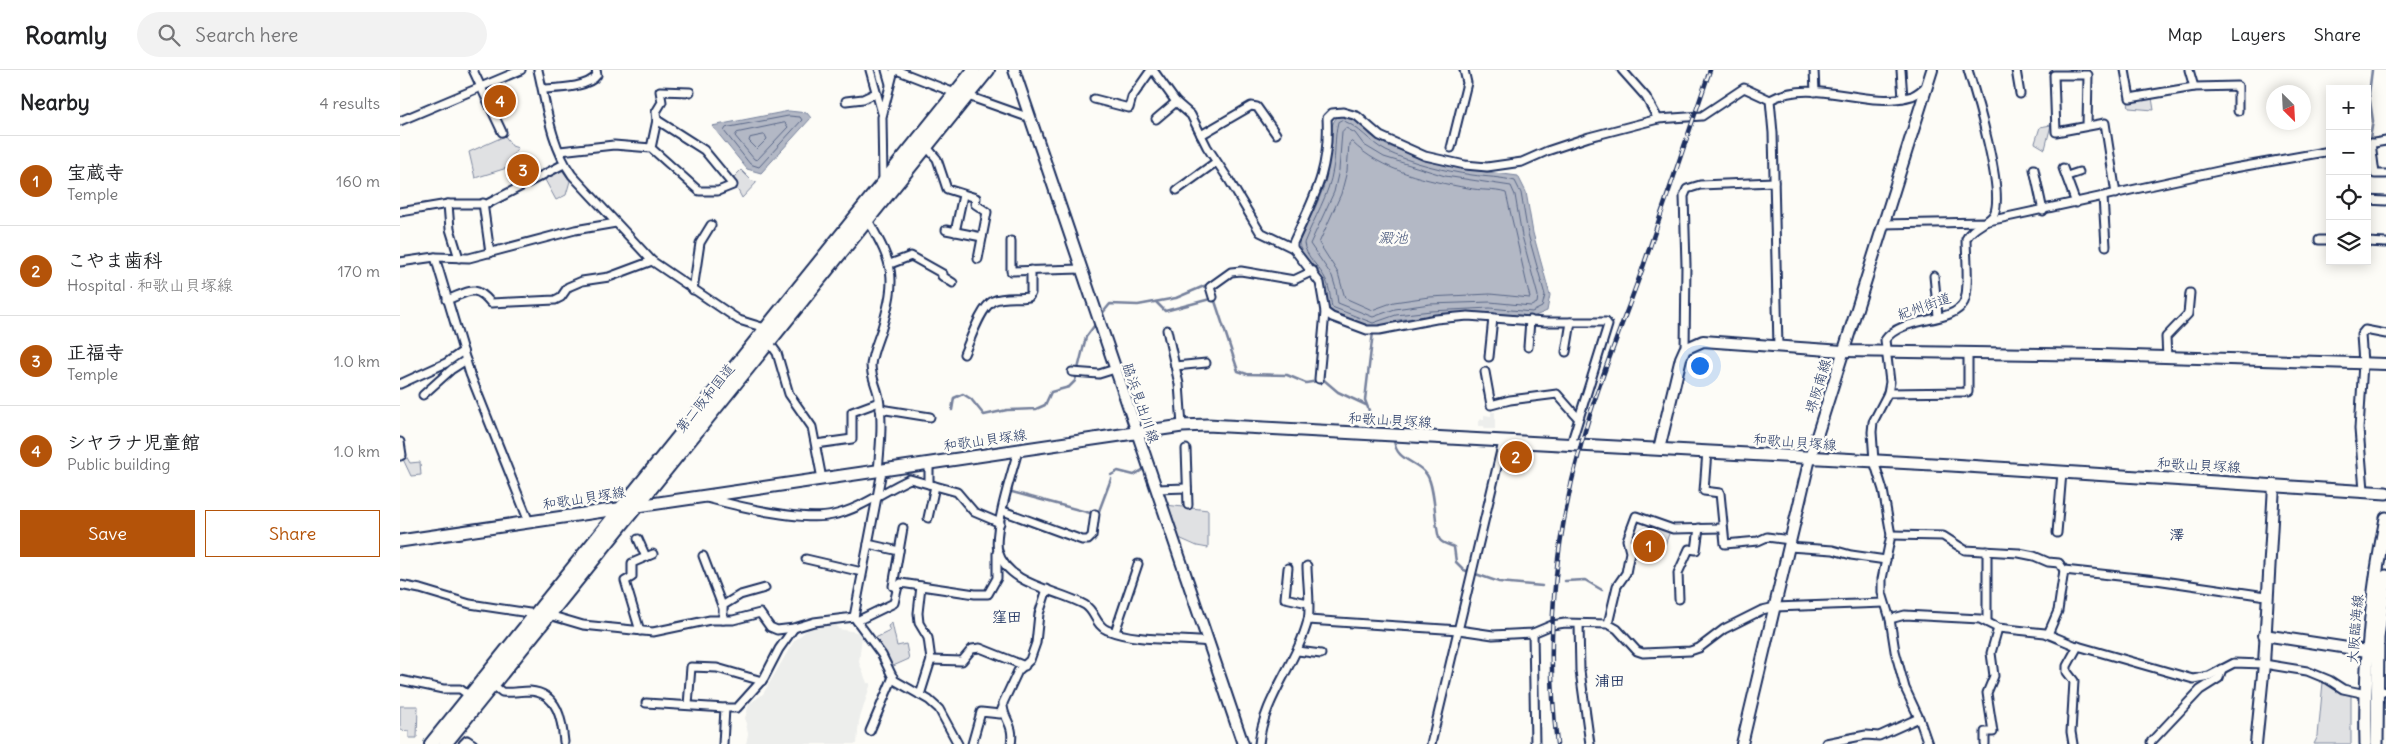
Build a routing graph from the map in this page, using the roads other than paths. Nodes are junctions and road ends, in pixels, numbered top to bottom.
1 (472, 70) edge
2 (521, 70) edge
3 (538, 70) edge
4 (596, 70) edge
5 (870, 70) edge
6 (886, 70) edge
7 (895, 70) edge
8 (974, 70) edge
9 (988, 70) edge
10 (1014, 70) edge
11 (1152, 70) edge
12 (1464, 70) edge
13 (1622, 70) edge
14 (1814, 70) edge
15 (1901, 70) edge
16 (1932, 70) edge
17 (1968, 70) edge
18 (2016, 70) edge
19 (2125, 70) edge
20 (2189, 70) edge
21 (890, 84) junction
22 (1928, 85) junction
23 (2194, 87) junction
24 (480, 88) junction
25 (543, 89) junction
26 (690, 92) dead end
27 (1815, 92) junction
28 (876, 93) junction
29 (955, 93) junction
30 (2020, 94) dead end
31 (968, 96) junction
32 (1904, 98) junction
33 (1094, 99) dead end
34 (1770, 100) junction
35 (846, 101) dead end
36 (1176, 102) junction
37 (2238, 111) dead end
38 (883, 113) junction
39 (1030, 118) junction
40 (1156, 119) dead end
41 (1658, 119) junction
42 (657, 120) junction
43 (400, 121) edge
44 (2087, 126) junction
45 (502, 132) dead end
46 (1276, 134) dead end
47 (1201, 135) junction
48 (2386, 141) edge
49 (2371, 144) edge
50 (926, 146) junction
51 (651, 148) junction
52 (1451, 148) dead end
53 (560, 151) junction
54 (2326, 152) edge
55 (2371, 153) edge
56 (1216, 162) junction
57 (564, 164) junction
58 (2063, 168) dead end
59 (2034, 169) dead end
60 (2079, 172) dead end
61 (2386, 174) edge
62 (2067, 176) junction
63 (883, 182) junction
64 (1774, 182) junction
65 (1177, 190) dead end
66 (2116, 194) junction
67 (963, 195) junction
68 (2103, 196) junction
69 (2371, 200) edge
70 (2386, 201) edge
71 (483, 203) junction
72 (2076, 203) junction
73 (448, 204) junction
74 (2043, 211) junction
75 (400, 212) edge
76 (868, 220) junction
77 (1984, 222) junction
78 (616, 223) junction
79 (1883, 224) junction
80 (711, 225) dead end
81 (946, 230) dead end
82 (955, 232) junction
83 (982, 237) junction
84 (2320, 240) dead end
85 (2326, 240) edge
86 (1011, 241) dead end
87 (2371, 242) edge
88 (2386, 243) edge
89 (2106, 246) dead end
90 (1293, 248) junction
91 (490, 253) junction
92 (435, 258) junction
93 (459, 258) junction
94 (978, 259) dead end
95 (652, 261) junction
96 (400, 262) edge
97 (890, 264) junction
98 (1081, 269) junction
99 (1031, 270) junction
100 (1312, 271) junction
101 (1934, 276) dead end
102 (953, 283) dead end
103 (694, 290) junction
104 (2190, 293) dead end
105 (1213, 297) dead end
106 (447, 300) junction
107 (1325, 312) junction
108 (1938, 316) junction
109 (1493, 318) junction
110 (1530, 320) junction
111 (1571, 322) junction
112 (765, 328) junction
113 (1167, 330) dead end
114 (2386, 333) edge
115 (769, 342) junction
116 (1528, 347) dead end
117 (1778, 347) junction
118 (1685, 349) junction
119 (463, 351) junction
120 (1843, 351) junction
121 (1887, 351) junction
122 (1566, 352) dead end
123 (964, 354) dead end
124 (1968, 354) junction
125 (1489, 357) dead end
126 (2166, 358) junction
127 (466, 360) junction
128 (1206, 363) dead end
129 (2363, 363) junction
130 (2386, 364) edge
131 (1175, 366) junction
132 (1115, 369) junction
133 (1072, 372) dead end
134 (1485, 372) dead end
135 (1318, 378) dead end
136 (400, 384) edge
137 (1888, 393) junction
138 (423, 396) dead end
139 (880, 406) junction
140 (930, 417) dead end
141 (1578, 418) junction
142 (1182, 426) junction
143 (1137, 432) junction
144 (400, 442) edge
145 (1504, 442) junction
146 (816, 444) junction
147 (1571, 444) junction
148 (1186, 449) dead end
149 (1659, 449) junction
150 (1018, 451) junction
151 (1707, 452) junction
152 (400, 456) edge
153 (1810, 458) junction
154 (1874, 461) junction
155 (929, 464) junction
156 (880, 471) junction
157 (2062, 472) junction
158 (822, 479) junction
159 (932, 485) junction
160 (2274, 485) junction
161 (1187, 488) junction
162 (1156, 489) junction
163 (2364, 490) junction
164 (2386, 493) edge
165 (702, 496) junction
166 (877, 497) junction
167 (1188, 505) dead end
168 (638, 506) junction
169 (620, 508) junction
170 (1003, 511) junction
171 (1095, 514) dead end
172 (928, 518) dead end
173 (2386, 518) edge
174 (529, 522) junction
175 (1000, 523) junction
176 (903, 528) dead end
177 (1699, 528) junction
178 (1723, 528) junction
179 (2057, 532) dead end
180 (1891, 535) junction
181 (638, 539) dead end
182 (400, 541) edge
183 (868, 544) junction
184 (1790, 544) junction
185 (997, 548) junction
186 (899, 551) junction
187 (1987, 551) junction
188 (703, 556) dead end
189 (806, 559) dead end
190 (1886, 560) junction
191 (1138, 564) dead end
192 (1307, 566) dead end
193 (1288, 568) dead end
194 (2064, 570) junction
195 (1010, 571) junction
196 (862, 572) junction
197 (997, 575) junction
198 (2386, 576) edge
199 (400, 585) edge
200 (898, 586) junction
201 (921, 586) junction
202 (765, 588) dead end
203 (1047, 589) junction
204 (2266, 596) junction
205 (1678, 600) dead end
206 (1308, 602) junction
207 (1884, 603) junction
208 (722, 606) junction
209 (1775, 608) junction
210 (542, 615) junction
211 (856, 619) junction
212 (1890, 619) junction
213 (723, 620) junction
214 (1308, 620) junction
215 (1987, 622) junction
216 (1579, 624) junction
217 (1608, 624) junction
218 (794, 628) junction
219 (1998, 628) junction
220 (1459, 630) junction
221 (640, 631) junction
222 (1116, 632) junction
223 (1533, 633) junction
224 (2048, 634) junction
225 (2264, 635) junction
226 (1208, 642) junction
227 (2078, 646) junction
228 (1298, 651) junction
229 (2377, 652) edge
230 (1321, 654) dead end
231 (931, 660) junction
232 (2264, 664) junction
233 (1025, 666) junction
234 (2222, 669) junction
235 (892, 677) junction
236 (400, 680) edge
237 (762, 681) junction
238 (493, 685) junction
239 (2376, 692) edge
240 (470, 696) junction
241 (920, 696) junction
242 (646, 703) dead end
243 (688, 705) junction
244 (725, 708) junction
245 (1002, 709) junction
246 (1919, 718) junction
247 (870, 730) dead end
248 (564, 742) dead end
249 (2151, 742) dead end
250 (1826, 743) dead end
251 (431, 744) edge
252 (445, 744) edge
253 (463, 744) edge
254 (473, 744) edge
255 (723, 744) edge
256 (958, 744) edge
257 (972, 744) edge
258 (1011, 744) edge
259 (1243, 744) edge
260 (1259, 744) edge
261 (1431, 744) edge
262 (1535, 744) edge
263 (1590, 744) edge
264 (1742, 744) edge
265 (1928, 744) edge
266 (1984, 744) edge
267 (2073, 744) edge
268 (2256, 744) edge
269 (2366, 744) edge
270 (2377, 744) edge

1 - 24 street
2 - 24 street
3 - 25 street
4 - 25 street
5 - 28 street
6 - 21 street
7 - 21 street
7 - 29 street
8 - 29 highway, 第二阪和国道
9 - 31 highway, 第二阪和国道
10 - 39 street, 脇浜見出川線
11 - 33 street
11 - 36 street
12 - 52 street
13 - 41 street
14 - 27 street
15 - 32 street
16 - 22 street, 堺阪南線
17 - 77 street, 紀州街道
18 - 30 street
19 - 23 street
20 - 23 street
21 - 38 street
22 - 32 street
22 - 79 street, 堺阪南線
23 - 37 street
24 - 43 street
24 - 45 street
25 - 53 street
26 - 42 street
27 - 32 street
27 - 34 street
28 - 35 street
28 - 38 street
29 - 63 highway, 第二阪和国道
31 - 39 street
31 - 50 highway, 第二阪和国道
34 - 41 street
34 - 64 street
36 - 40 street
36 - 47 street
38 - 63 street
39 - 98 street, 脇浜見出川線
41 - 90 street
42 - 51 street
42 - 51 street
44 - 44 street
44 - 66 street
46 - 47 street
47 - 56 street
48 - 49 street
50 - 67 street
50 - 76 highway, 第二阪和国道
51 - 53 street
53 - 57 street
54 - 66 street
55 - 61 street
56 - 65 street
56 - 90 street
57 - 71 street
57 - 78 street
58 - 62 street
59 - 74 street
60 - 62 street
62 - 72 street
63 - 112 highway, 第二阪和国道
64 - 117 street
64 - 118 street
66 - 68 street
67 - 82 street
67 - 83 street
68 - 72 street
68 - 89 street
69 - 70 street
71 - 73 street
71 - 91 street
72 - 74 street
73 - 75 street
73 - 93 street
74 - 77 street
76 - 97 street
76 - 115 highway, 第二阪和国道
77 - 79 street
77 - 108 street, 紀州街道
78 - 91 street
78 - 95 street
79 - 120 street, 堺阪南線
80 - 103 street
81 - 82 street
82 - 83 street
83 - 94 street
84 - 85 street
86 - 99 street
87 - 88 street
90 - 100 street
91 - 93 street
92 - 93 street
92 - 96 street
92 - 106 street
95 - 103 street
95 - 106 street
97 - 102 street
97 - 139 street
98 - 99 street
98 - 132 street, 脇浜見出川線
99 - 123 street
100 - 105 street
100 - 107 street
101 - 108 street
103 - 112 street
104 - 126 street
106 - 119 street
107 - 109 street
107 - 135 street
108 - 121 street, 紀州街道
109 - 110 street
109 - 125 street
110 - 111 street
110 - 116 street
111 - 122 street
111 - 141 street
112 - 169 highway, 第二阪和国道
113 - 131 street
114 - 129 street
115 - 146 street
115 - 168 highway, 第二阪和国道
117 - 118 street
117 - 120 street
118 - 149 street
119 - 127 street
119 - 136 street
120 - 121 street
120 - 153 street, 堺阪南線
121 - 124 street
121 - 137 street, 紀州街道
124 - 126 street
124 - 137 street
126 - 129 street
127 - 138 street
127 - 174 street
128 - 131 street
129 - 130 street
129 - 163 street
131 - 142 street
132 - 133 street
132 - 143 street, 脇浜見出川線
134 - 141 street
137 - 154 street, 紀州街道
139 - 140 street
139 - 146 street
139 - 156 street
141 - 147 street
142 - 143 main road, 和歌山貝塚線
142 - 145 main road, 和歌山貝塚線
143 - 150 main road, 和歌山貝塚線
143 - 162 street, 脇浜見出川線
144 - 152 street
145 - 147 main road, 和歌山貝塚線
145 - 220 street
146 - 158 street
147 - 149 main road, 和歌山貝塚線
148 - 161 street
149 - 151 main road, 和歌山貝塚線
150 - 155 main road, 和歌山貝塚線
150 - 170 street
151 - 153 main road, 和歌山貝塚線
151 - 178 street
153 - 154 main road, 和歌山貝塚線
153 - 184 street, 堺阪南線
154 - 157 main road, 和歌山貝塚線
154 - 180 street, 紀州街道
155 - 156 main road, 和歌山貝塚線
155 - 159 street
156 - 158 main road, 和歌山貝塚線
156 - 166 street
157 - 160 main road, 和歌山貝塚線
157 - 179 street
158 - 165 main road, 和歌山貝塚線
159 - 166 street
159 - 172 street
159 - 175 street
160 - 163 main road, 和歌山貝塚線
160 - 204 street
161 - 162 street
161 - 167 street
162 - 226 street, 脇浜見出川線
163 - 164 main road, 和歌山貝塚線
165 - 166 street
165 - 168 main road, 和歌山貝塚線
166 - 183 street
168 - 169 main road, 和歌山貝塚線
168 - 210 highway, 第二阪和国道
169 - 174 main road, 和歌山貝塚線
169 - 210 highway, 第二阪和国道
170 - 171 street
170 - 175 street
173 - 229 main road, 大阪臨海線
174 - 182 main road, 和歌山貝塚線
175 - 185 street
176 - 186 street
177 - 178 street
177 - 205 street
177 - 217 street
178 - 184 street
180 - 187 street
180 - 190 street, 紀州街道
181 - 221 street
183 - 186 street
183 - 196 street
184 - 190 street
184 - 209 street, 堺阪南線
185 - 195 street
185 - 197 street
186 - 200 street
187 - 194 street
187 - 215 street
188 - 208 street
189 - 196 street
190 - 207 street, 紀州街道
191 - 222 street
192 - 206 street
193 - 206 street
194 - 204 street
194 - 224 street
195 - 197 street
195 - 203 street
196 - 211 street
197 - 201 street
198 - 229 main road, 大阪臨海線
199 - 210 street
200 - 201 street
200 - 211 street
201 - 231 street
202 - 208 street
203 - 222 street
203 - 233 street
204 - 225 street
206 - 214 street
207 - 209 street
207 - 212 street, 紀州街道
208 - 213 street
209 - 217 street
209 - 264 street, 堺阪南線
210 - 221 street
210 - 238 highway, 第二阪和国道
210 - 240 highway, 第二阪和国道
211 - 218 street
211 - 235 street
212 - 215 street
212 - 246 street, 紀州街道
213 - 218 street
213 - 221 street
214 - 220 street
214 - 228 street
215 - 219 street
216 - 217 street
216 - 223 street
216 - 263 street
218 - 237 street
219 - 224 street
219 - 266 street
220 - 223 street
220 - 261 street
222 - 226 street
223 - 262 street
224 - 227 street
225 - 229 street
225 - 232 street
226 - 259 street, 脇浜見出川線
227 - 234 street
227 - 267 street
228 - 230 street
228 - 260 street
229 - 239 main road, 大阪臨海線
231 - 233 street
231 - 241 street
232 - 234 street
232 - 239 street
232 - 268 street
233 - 245 street
234 - 249 street
235 - 241 street
235 - 247 street
236 - 240 street
237 - 243 street
237 - 244 street
238 - 248 street
238 - 252 highway, 第二阪和国道
239 - 269 main road, 大阪臨海線
239 - 270 main road, 大阪臨海線
240 - 251 highway, 第二阪和国道
241 - 256 street
242 - 243 street
243 - 244 street
244 - 255 street
245 - 257 street
245 - 258 street
246 - 250 street
246 - 265 street, 紀州街道
253 - 254 street

